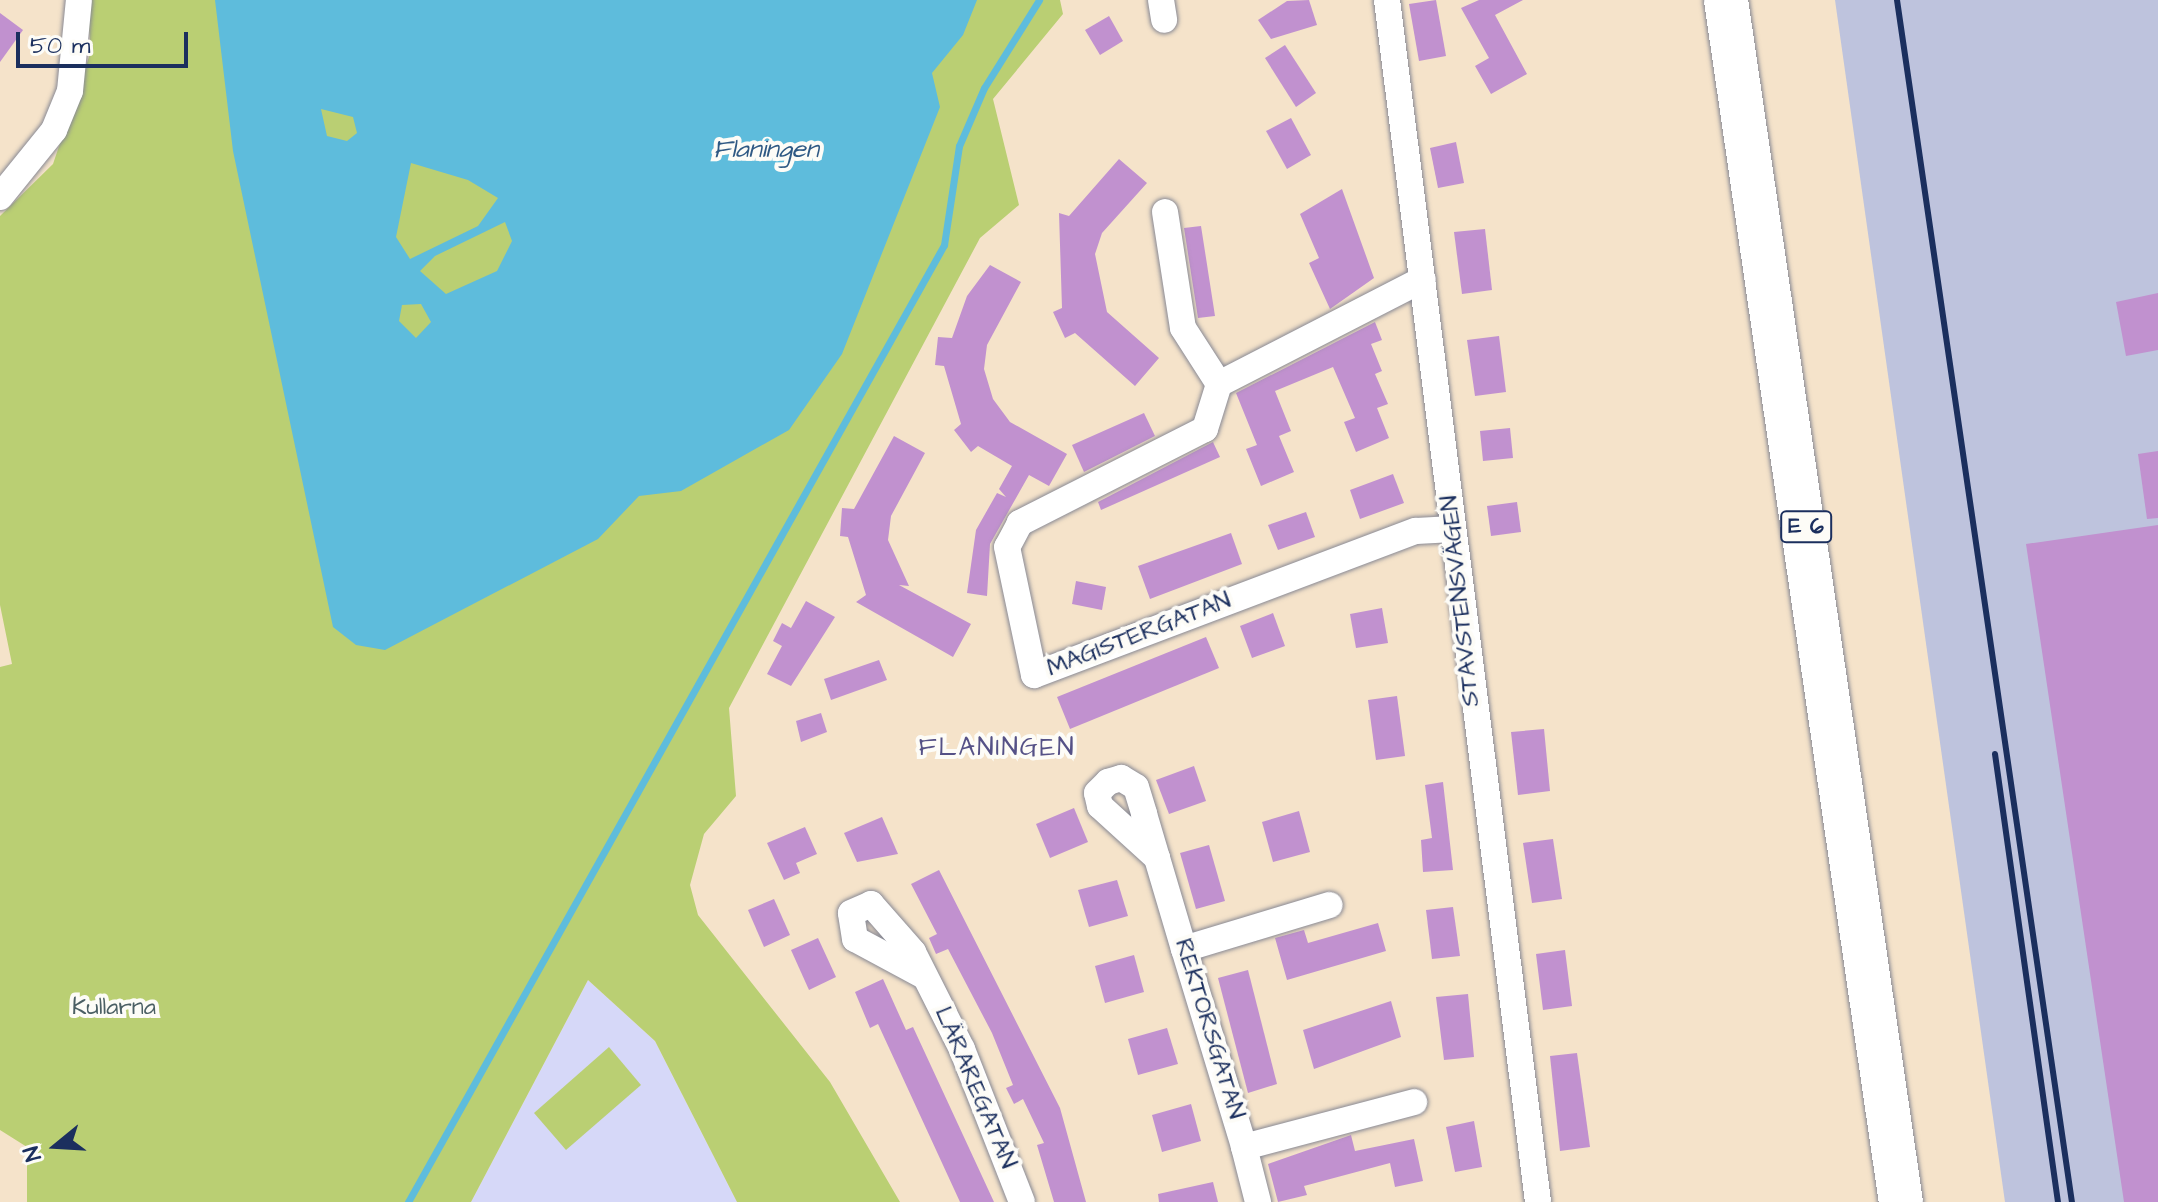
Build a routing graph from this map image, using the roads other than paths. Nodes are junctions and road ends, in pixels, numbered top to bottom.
1 (79, 0) edge
2 (1387, 0) edge
3 (1726, 0) edge
4 (0, 197) edge
5 (1165, 212) dead end
6 (1423, 279) junction
7 (1219, 384) junction
8 (1453, 529) junction
9 (1157, 858) dead end
10 (1330, 905) dead end
11 (1184, 949) junction
12 (924, 976) dead end
13 (1883, 1055) junction
14 (1414, 1102) dead end
15 (1244, 1147) junction
16 (1022, 1202) edge
17 (1258, 1202) edge
18 (1538, 1202) edge
19 (1901, 1202) edge
20 (1912, 1202) edge

1 - 4 street
2 - 6 street, STAVSTENSVÄGEN
3 - 13 highway, E 6
5 - 7 street
6 - 7 street
6 - 8 street, STAVSTENSVÄGEN
7 - 8 street, MAGISTERGATAN
8 - 18 street, STAVSTENSVÄGEN
9 - 11 street, REKTORSGATAN
10 - 11 street
11 - 15 street, REKTORSGATAN
12 - 16 street, LÄRAREGATAN
13 - 19 highway, E 6
13 - 20 highway, E 6
14 - 15 street
15 - 17 street, REKTORSGATAN

